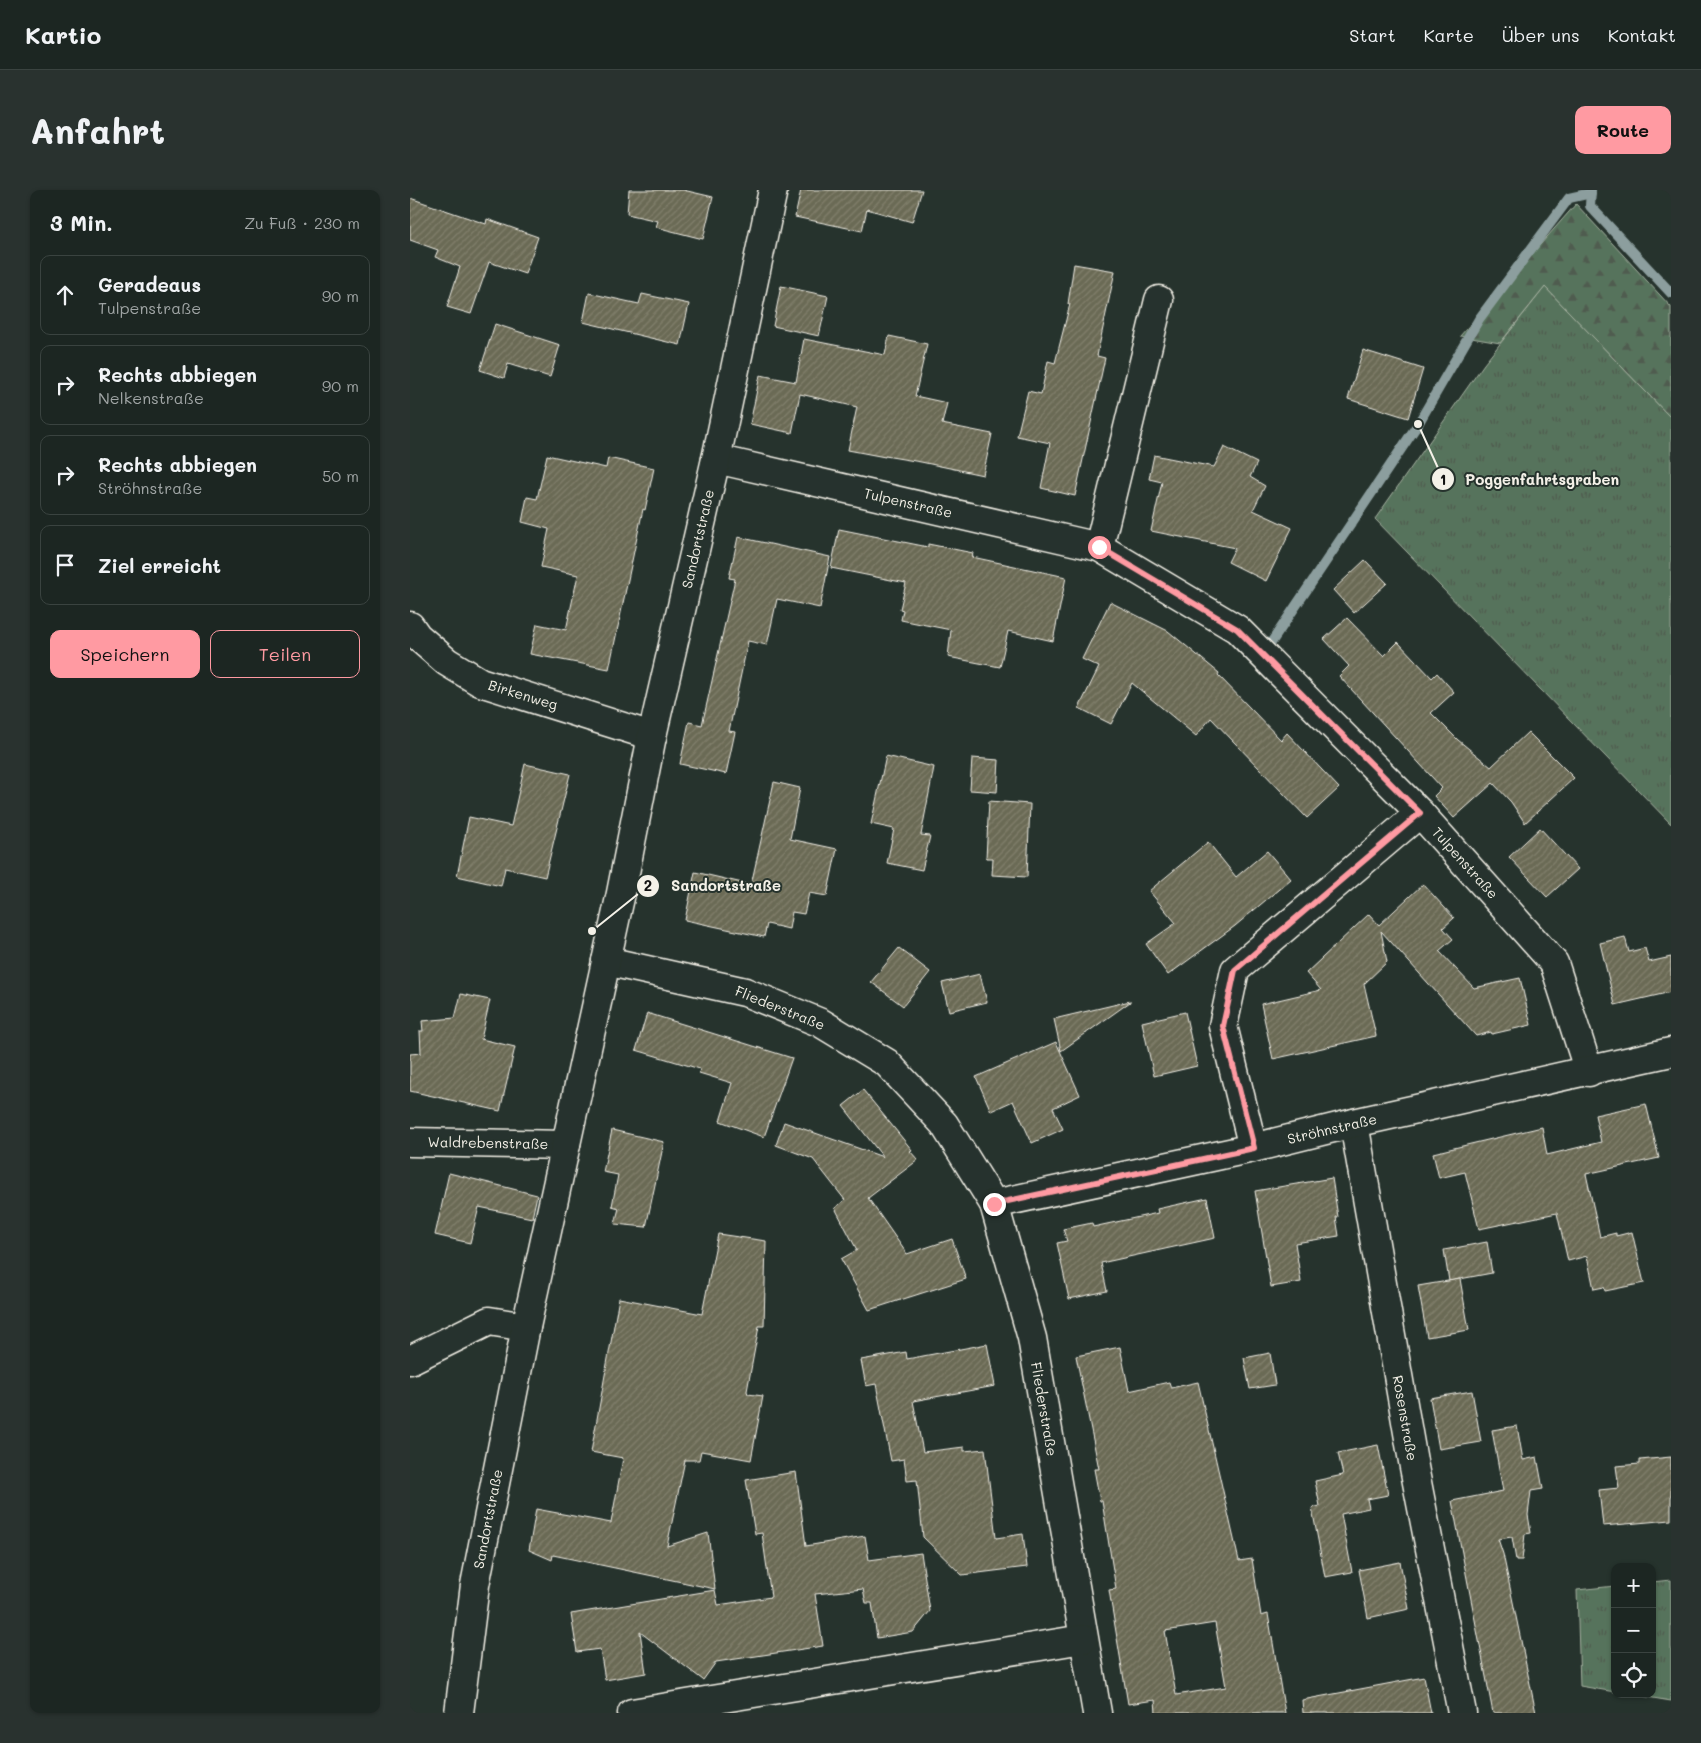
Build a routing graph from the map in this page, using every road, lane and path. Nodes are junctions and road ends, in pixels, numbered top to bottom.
1 (773, 190) edge
2 (1159, 300) dead end
3 (716, 460) junction
4 (1099, 547) junction
5 (410, 626) edge
6 (652, 736) junction
7 (1420, 813) junction
8 (606, 961) junction
9 (1671, 1052) edge
10 (1589, 1072) junction
11 (1354, 1123) junction
12 (410, 1142) edge
13 (566, 1145) junction
14 (1254, 1148) junction
15 (994, 1204) junction
16 (526, 1327) junction
17 (410, 1360) edge
18 (1084, 1639) junction
19 (459, 1713) edge
20 (632, 1713) edge
21 (1097, 1713) edge
22 (1462, 1713) edge

1 - 3 street, Sandortstraße
2 - 4 street
3 - 4 street, Tulpenstraße
3 - 6 street, Sandortstraße
4 - 7 street, Tulpenstraße
5 - 6 street, Birkenweg
6 - 8 street, Sandortstraße
7 - 10 street, Tulpenstraße
7 - 14 street
8 - 13 street, Sandortstraße
8 - 15 street, Fliederstraße
9 - 10 street, Ströhnstraße
10 - 11 street, Ströhnstraße
11 - 14 street, Ströhnstraße
11 - 22 street, Rosenstraße
12 - 13 street, Waldrebenstraße
13 - 16 street, Sandortstraße
14 - 15 street, Ströhnstraße
15 - 18 street, Fliederstraße
16 - 17 street
16 - 19 street, Sandortstraße
18 - 20 street
18 - 21 street

